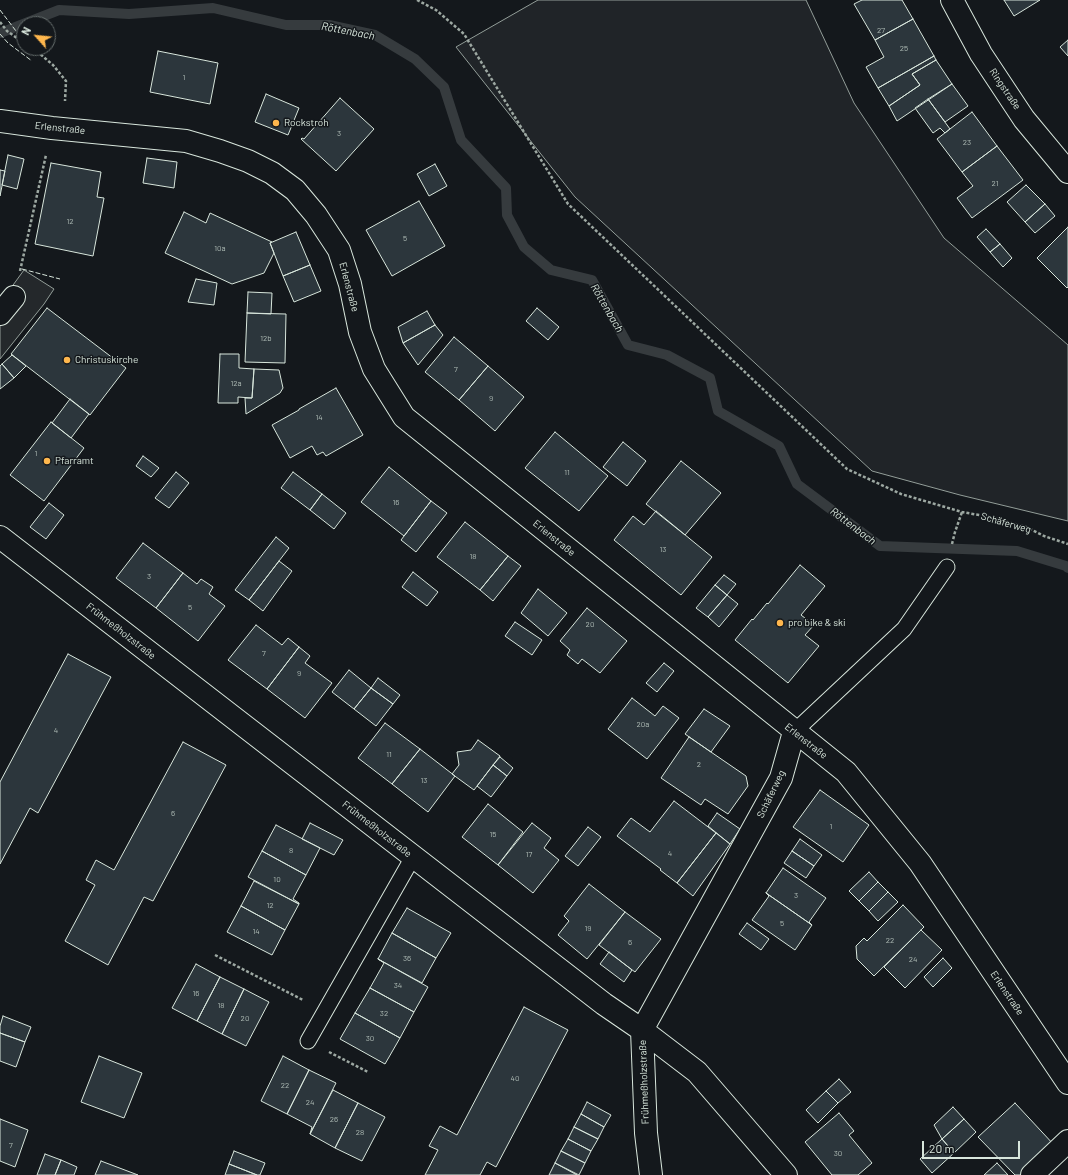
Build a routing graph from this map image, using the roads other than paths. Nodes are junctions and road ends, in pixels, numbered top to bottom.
1 (952, 0) edge
2 (0, 121) edge
3 (1068, 172) edge
4 (14, 297) road end
5 (0, 314) edge
6 (0, 537) edge
7 (947, 567) dead end
8 (794, 732) junction
9 (413, 857) junction
10 (642, 1030) junction
11 (308, 1041) road end
12 (1068, 1083) edge
13 (1068, 1141) edge
14 (651, 1175) edge
15 (786, 1175) edge
16 (1032, 1175) edge

1 - 3 street, Ringstraße
2 - 8 street, Erlenstraße
4 - 5 street
6 - 9 street, Frühmeßholzstraße
7 - 8 lane
8 - 10 street, Schäferweg
8 - 12 street, Erlenstraße
9 - 10 street, Frühmeßholzstraße
9 - 11 lane
10 - 14 street, Frühmeßholzstraße
10 - 15 street
13 - 16 street

